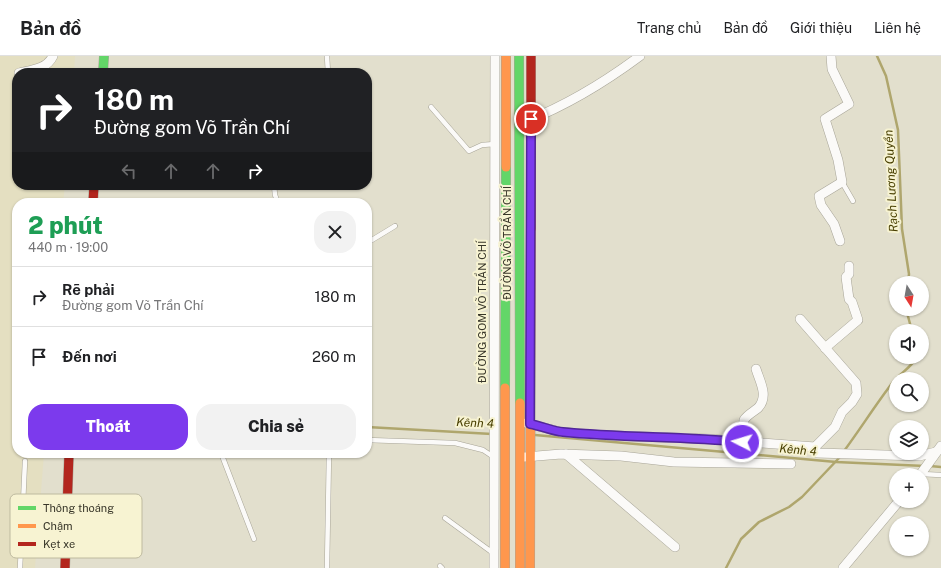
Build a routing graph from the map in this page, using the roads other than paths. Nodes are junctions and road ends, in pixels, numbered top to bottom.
1 (53, 56) edge
2 (104, 56) edge
3 (326, 56) edge
4 (495, 56) edge
5 (506, 56) edge
6 (519, 56) edge
7 (531, 56) edge
8 (640, 56) edge
9 (831, 56) edge
10 (39, 68) edge
11 (103, 68) edge
12 (327, 68) edge
13 (431, 107) dead end
14 (531, 119) junction
15 (518, 124) junction
16 (506, 143) junction
17 (494, 144) junction
18 (842, 182) junction
19 (852, 201) dead end
20 (395, 226) dead end
21 (372, 240) edge
22 (840, 241) dead end
23 (849, 266) dead end
24 (800, 319) dead end
25 (825, 348) junction
26 (756, 369) dead end
27 (530, 424) junction
28 (520, 426) junction
29 (372, 440) edge
30 (742, 442) junction
31 (815, 447) junction
32 (937, 451) edge
33 (520, 454) junction
34 (566, 454) junction
35 (530, 456) junction
36 (494, 457) junction
37 (69, 458) edge
38 (223, 458) edge
39 (329, 458) edge
40 (25, 461) dead end
41 (505, 464) junction
42 (791, 464) dead end
43 (925, 468) edge
44 (929, 474) edge
45 (941, 475) edge
46 (23, 494) edge
47 (68, 494) edge
48 (893, 508) edge
49 (445, 518) dead end
50 (254, 539) dead end
51 (674, 546) dead end
52 (493, 553) junction
53 (20, 558) edge
54 (65, 558) edge
55 (20, 568) edge
56 (65, 568) edge
57 (327, 568) edge
58 (494, 568) edge
59 (505, 568) edge
60 (520, 568) edge
61 (530, 568) edge
62 (843, 568) edge

1 - 10 street
2 - 11 main road
3 - 12 lane
4 - 17 street, ĐƯỜNG GOM VÕ TRẦN CHÍ
5 - 16 main road, ĐƯỜNG VÕ TRẦN CHÍ
6 - 15 main road, ĐƯỜNG VÕ TRẦN CHÍ
7 - 14 main road
8 - 14 street
9 - 18 street
13 - 17 lane
14 - 15 street
14 - 27 main road
15 - 28 main road, ĐƯỜNG VÕ TRẦN CHÍ
16 - 17 lane
16 - 41 main road, ĐƯỜNG VÕ TRẦN CHÍ
17 - 36 street, ĐƯỜNG GOM VÕ TRẦN CHÍ
18 - 19 lane
18 - 22 street
20 - 21 lane
23 - 25 street
24 - 25 street
25 - 31 street
26 - 30 street
27 - 28 street
27 - 30 street
27 - 35 main road
28 - 33 main road, ĐƯỜNG VÕ TRẦN CHÍ
29 - 36 lane
30 - 31 street
31 - 32 street
32 - 43 street
33 - 35 street
33 - 60 main road
34 - 35 street
34 - 42 street
34 - 51 street
35 - 61 main road
36 - 41 lane
36 - 52 street, ĐƯỜNG GOM VÕ TRẦN CHÍ
37 - 47 main road
38 - 50 lane
39 - 57 lane
40 - 46 lane
41 - 59 main road
44 - 45 lane
48 - 62 street
49 - 52 lane
52 - 58 street, ĐƯỜNG GOM VÕ TRẦN CHÍ
53 - 55 lane
54 - 56 main road

